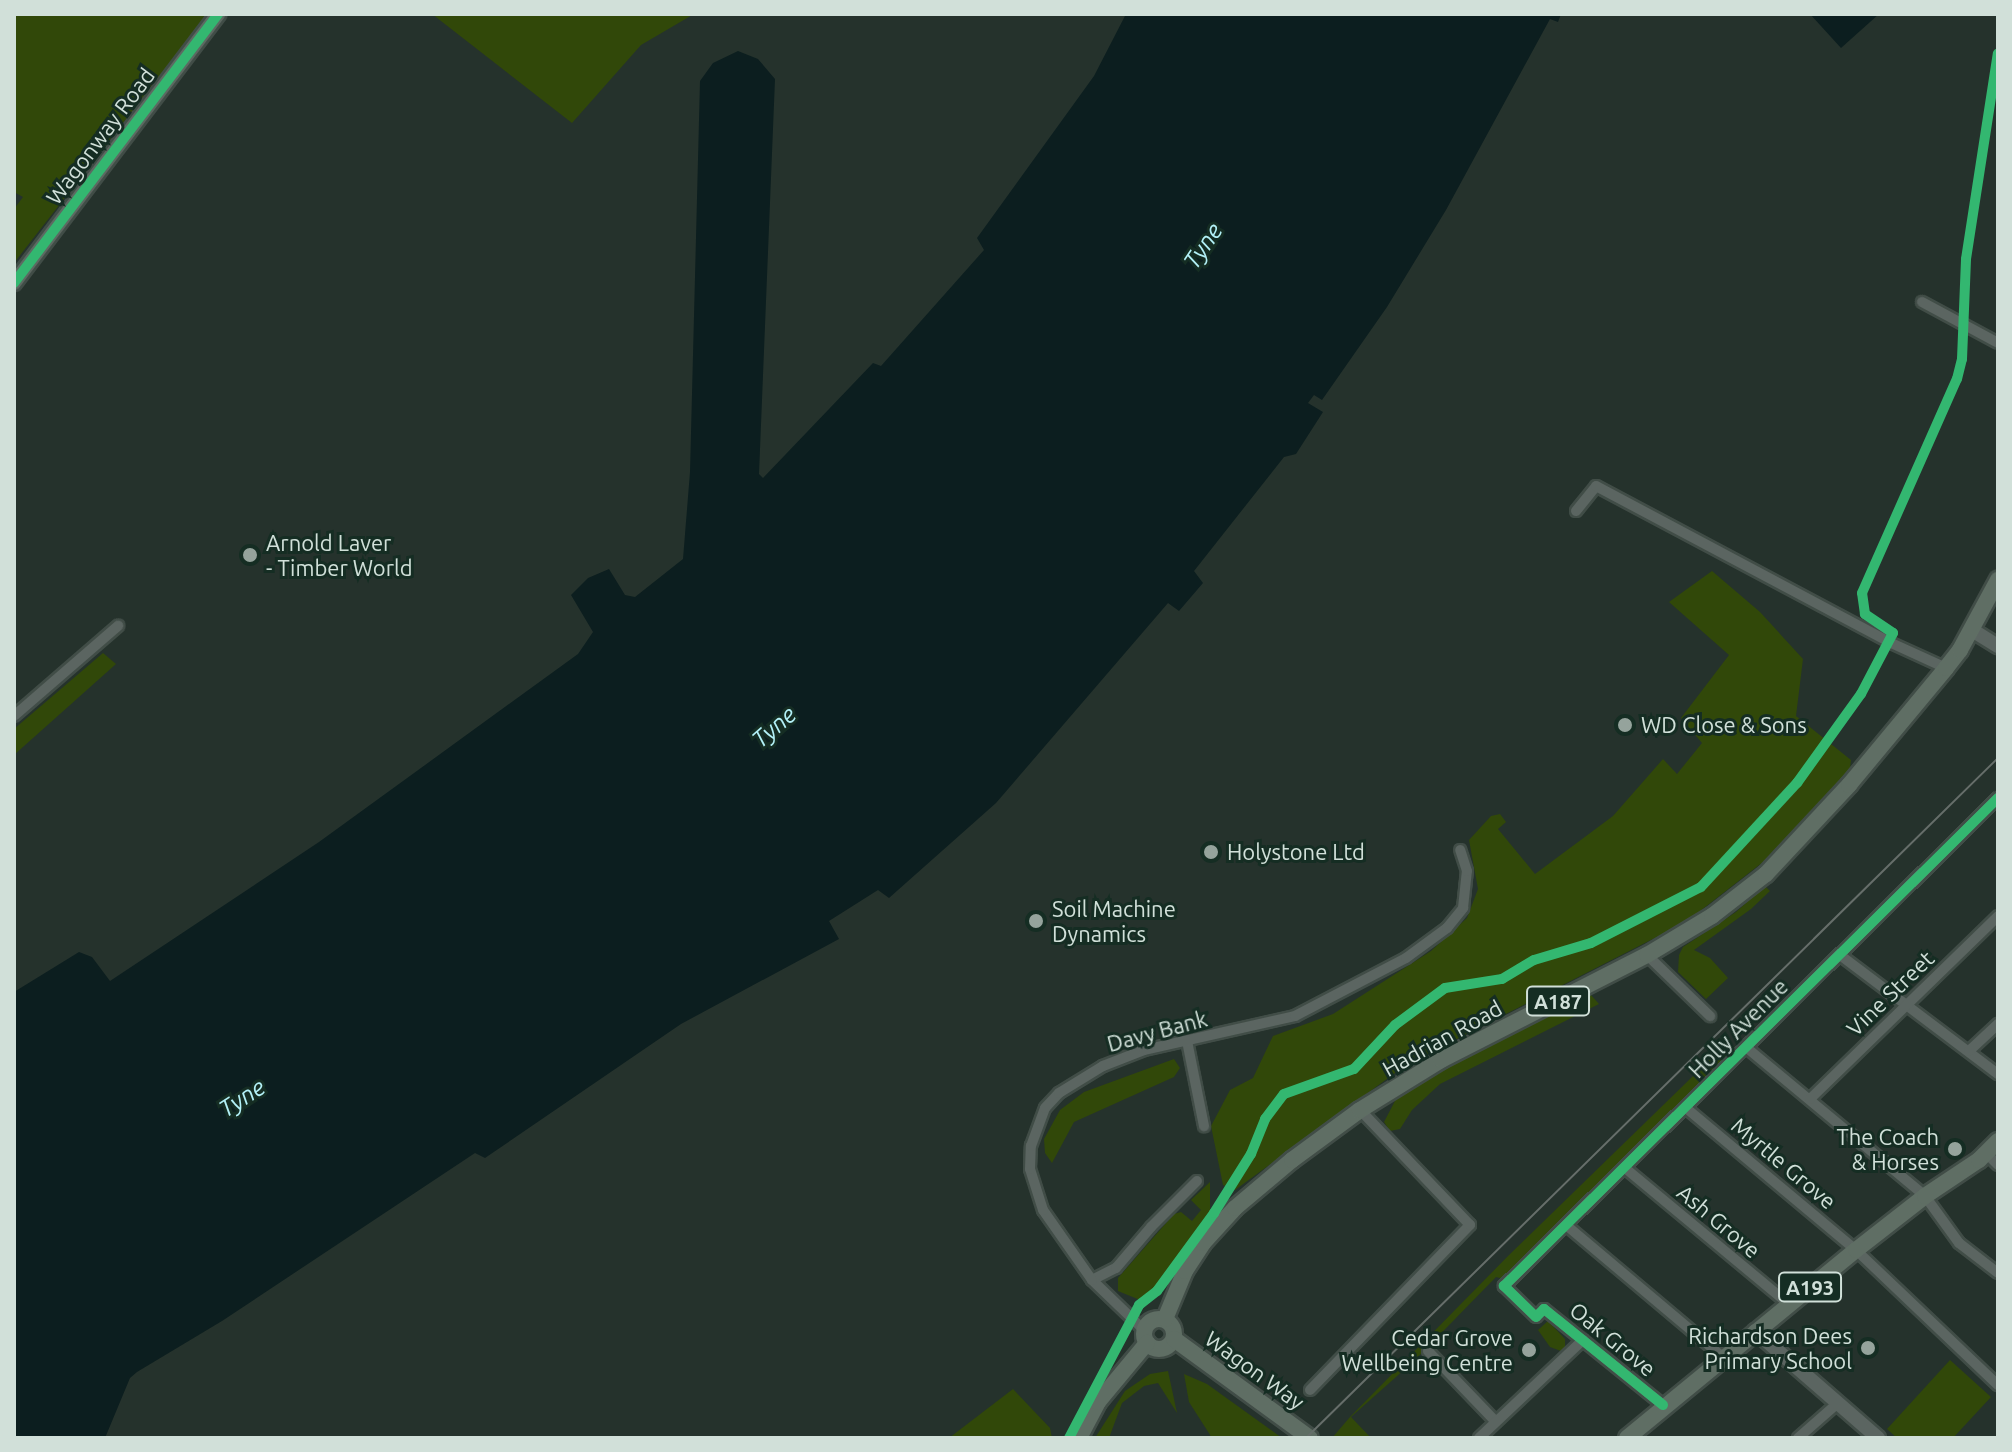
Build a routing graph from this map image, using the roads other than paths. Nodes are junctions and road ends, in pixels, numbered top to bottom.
1 (218, 14) edge
2 (14, 283) edge
3 (1922, 302) dead end
4 (1998, 343) edge
5 (1576, 511) dead end
6 (1998, 580) edge
7 (118, 626) dead end
8 (1972, 630) junction
9 (1998, 646) edge
10 (1946, 668) junction
11 (14, 716) edge
12 (1998, 798) edge
13 (1460, 850) dead end
14 (1998, 916) edge
15 (1647, 955) junction
16 (1840, 955) junction
17 (1907, 1005) junction
18 (1710, 1016) dead end
19 (1998, 1024) edge
20 (1187, 1041) junction
21 (1747, 1048) junction
22 (1969, 1051) junction
23 (1998, 1074) edge
24 (1810, 1099) junction
25 (1686, 1108) junction
26 (1360, 1110) junction
27 (1204, 1126) dead end
28 (1994, 1153) edge
29 (1625, 1168) junction
30 (1197, 1181) dead end
31 (1925, 1196) junction
32 (1179, 1199) junction
33 (1188, 1208) dead end
34 (1566, 1225) junction
35 (1856, 1250) junction
36 (1998, 1273) edge
37 (1092, 1280) junction
38 (1504, 1286) joint
39 (1789, 1304) junction
40 (1165, 1319) junction
41 (1755, 1331) junction
42 (1146, 1337) junction
43 (1174, 1339) junction
44 (1583, 1340) junction
45 (1428, 1351) dead end
46 (1723, 1357) junction
47 (1998, 1385) edge
48 (1310, 1390) dead end
49 (1838, 1403) junction
50 (1663, 1405) junction
51 (1496, 1422) junction
52 (1079, 1438) edge
53 (1310, 1438) edge
54 (1479, 1438) edge
55 (1627, 1438) edge
56 (1798, 1438) edge
57 (1878, 1438) edge

1 - 2 main road, Wagonway Road
3 - 4 street
5 - 10 street
6 - 8 main road, A187
7 - 11 street
8 - 9 street
8 - 10 main road, A187
10 - 15 main road, Hadrian Road / A187
12 - 16 street, Holly Avenue
13 - 20 street, Davy Bank
14 - 17 street, Vine Street
15 - 18 street
15 - 26 main road, Hadrian Road / A187
16 - 17 street
16 - 21 street, Holly Avenue
17 - 22 street
17 - 24 street, Vine Street
19 - 22 street
20 - 27 street
20 - 37 street, Davy Bank
21 - 24 street
21 - 25 street, Holly Avenue
22 - 23 street
24 - 31 street
25 - 29 street, Holly Avenue
25 - 35 street, Myrtle Grove
26 - 40 main road, Hadrian Road / A187
26 - 48 street
28 - 31 main road, A193
29 - 34 street, Holly Avenue
29 - 39 street, Ash Grove
30 - 32 street
31 - 35 main road, A193
31 - 36 street
32 - 33 street
32 - 37 street
34 - 38 street, Holly Avenue
34 - 46 street
35 - 39 main road, A193
35 - 47 street, Myrtle Grove
37 - 42 street, Davy Bank
38 - 44 street, Oak Grove
39 - 41 main road, A193
40 - 42 main road
40 - 43 main road
41 - 46 main road, A193
41 - 49 street
42 - 43 main road
42 - 52 main road
43 - 53 main road, Wagon Way
44 - 50 street, Oak Grove
44 - 51 street
45 - 51 street
46 - 50 main road, A193
49 - 56 street
49 - 57 street
50 - 55 main road, A193
51 - 54 street

